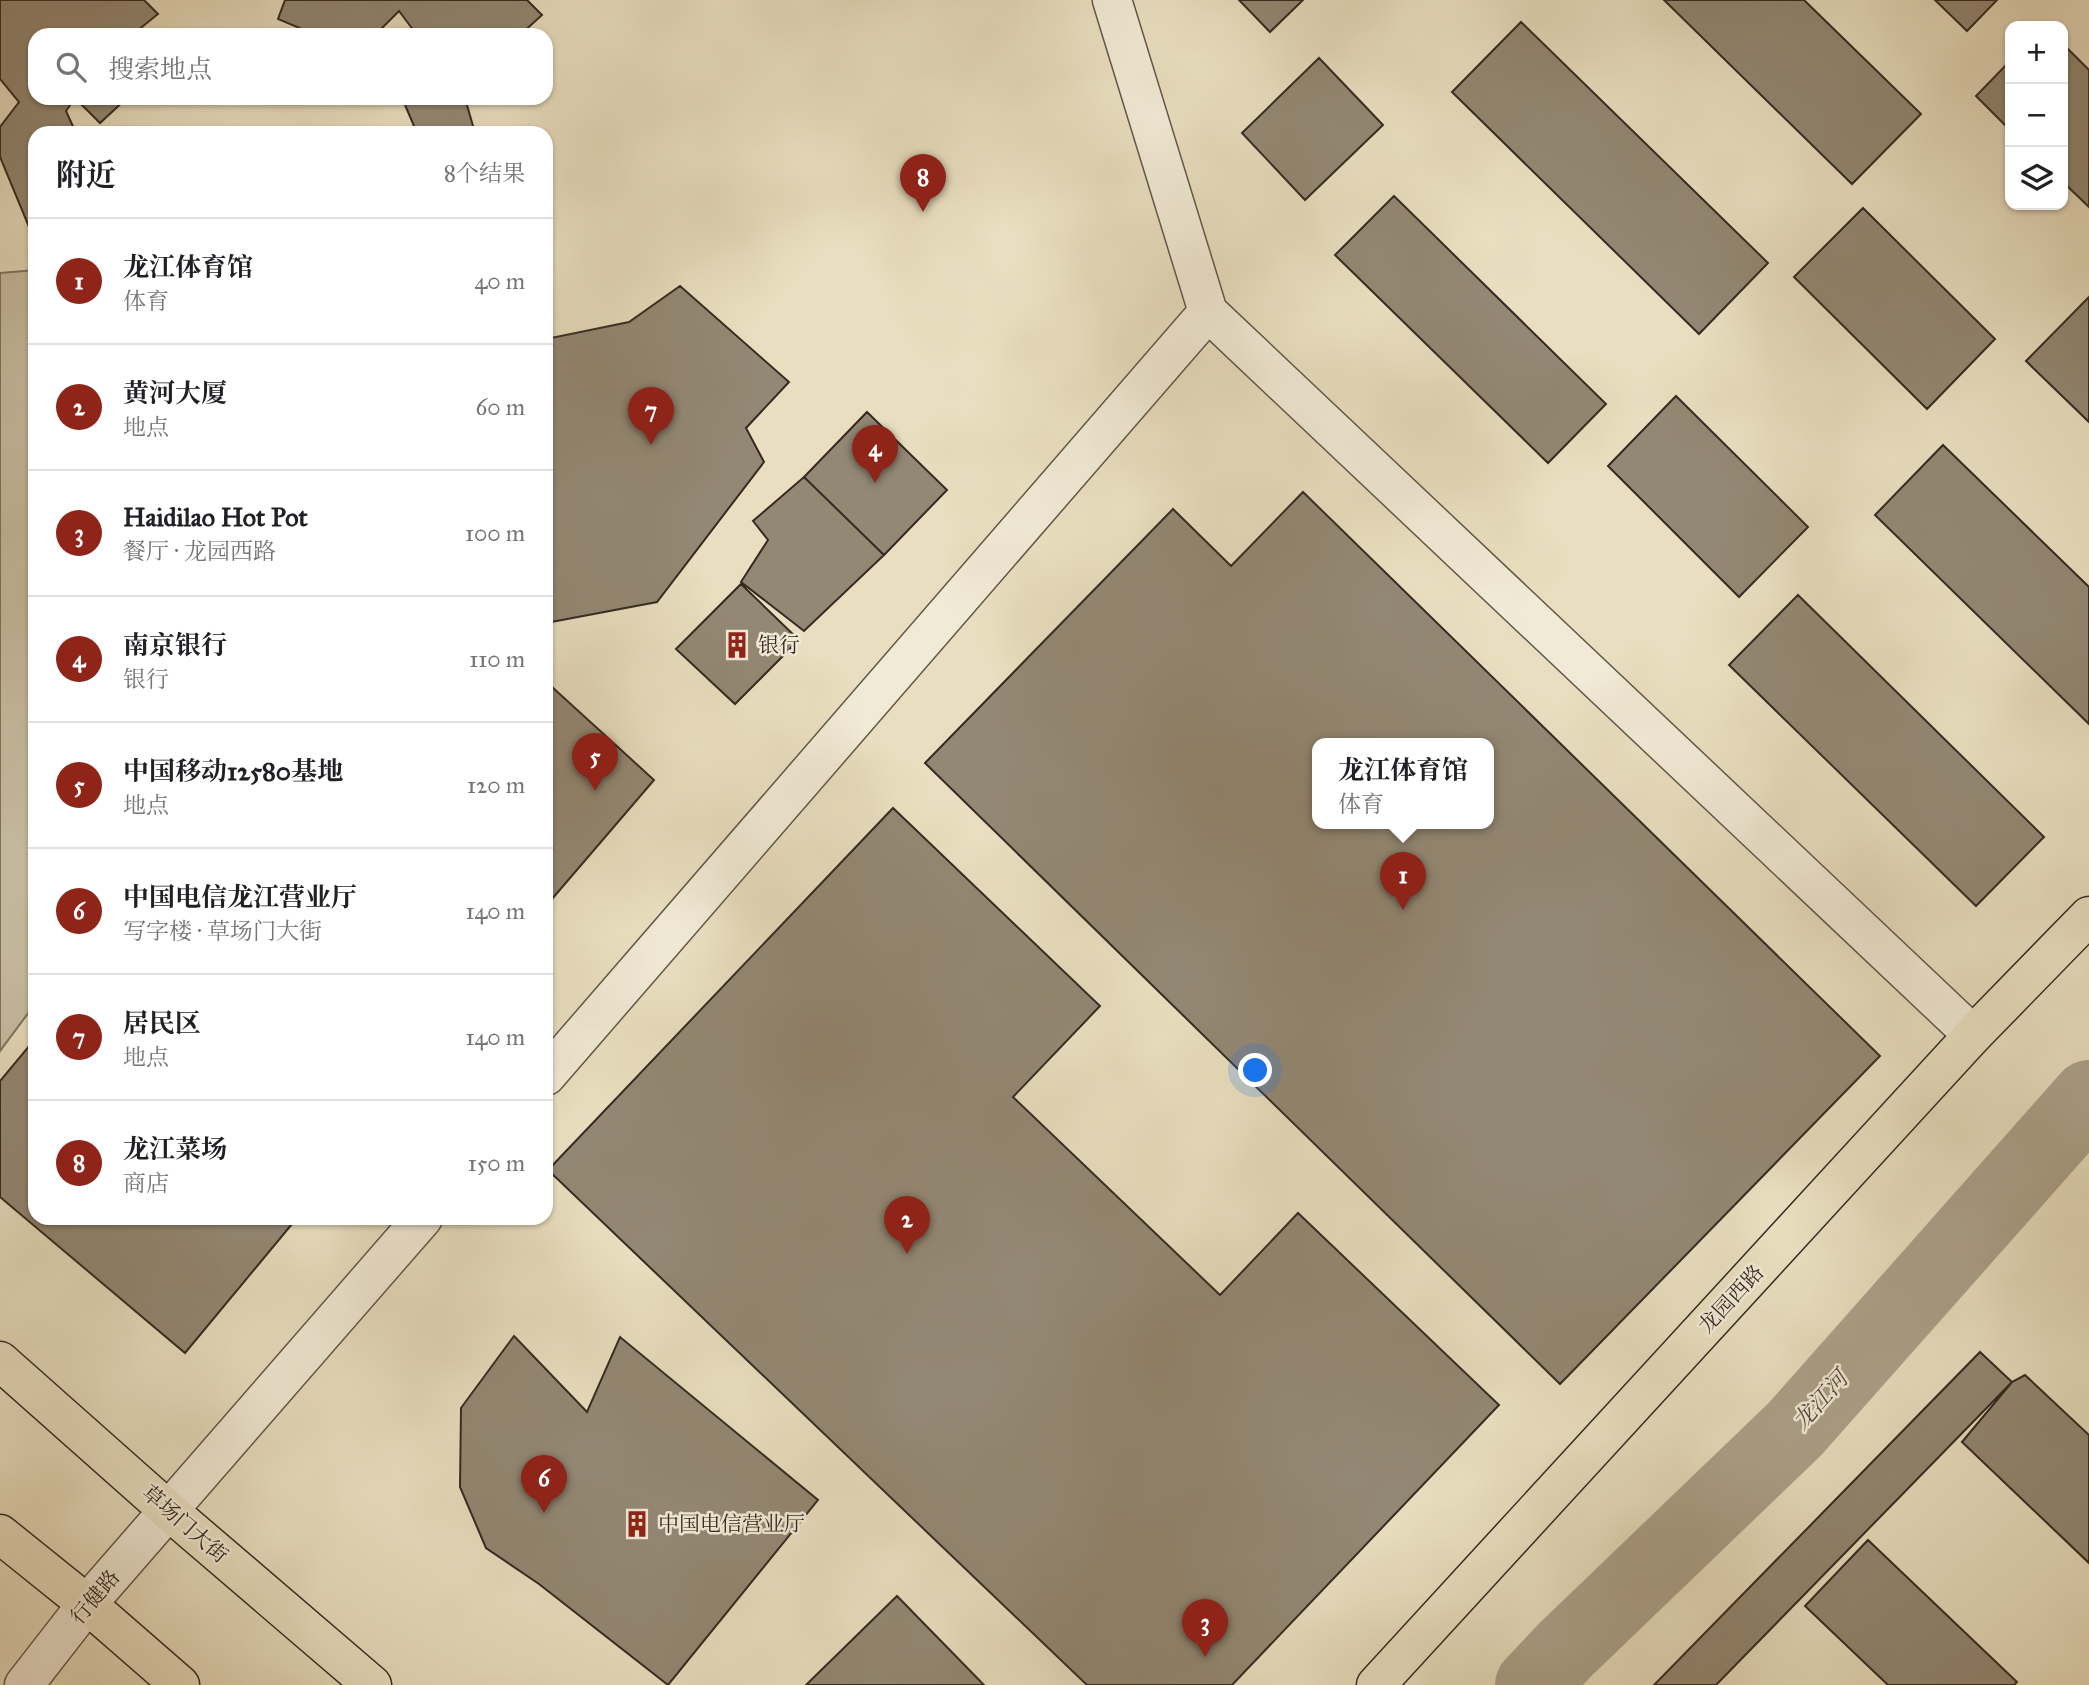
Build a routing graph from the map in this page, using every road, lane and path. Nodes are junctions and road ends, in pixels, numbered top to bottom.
1 (1111, 0) edge
2 (1208, 312) junction
3 (2089, 916) edge
4 (1973, 1035) junction
5 (553, 1068) edge
6 (417, 1225) edge
7 (0, 1361) edge
8 (169, 1511) junction
9 (0, 1534) edge
10 (87, 1604) junction
11 (24, 1685) edge
12 (180, 1685) edge
13 (372, 1685) edge
14 (1376, 1685) edge

1 - 2 street
2 - 4 street
2 - 5 street
3 - 4 main road, 龙园西路
4 - 14 main road, 龙园西路
6 - 8 street, 行健路
7 - 8 main road, 草场门大街
8 - 10 street, 行健路
8 - 13 main road, 草场门大街
9 - 10 main road
10 - 11 street, 行健路
10 - 12 main road

